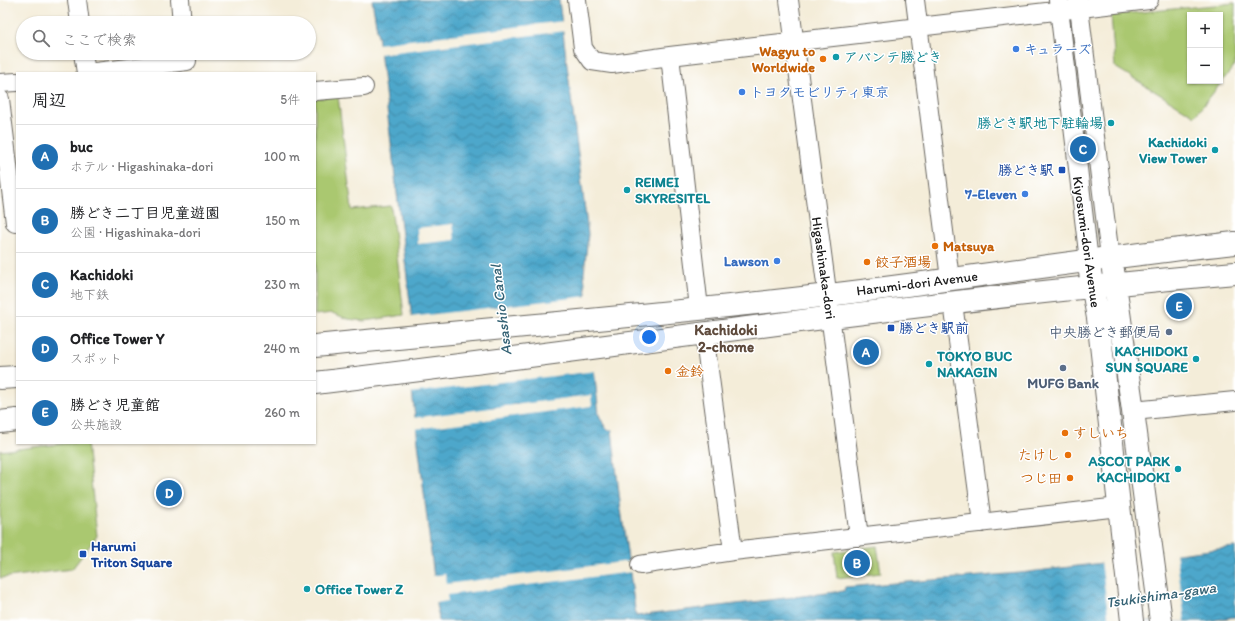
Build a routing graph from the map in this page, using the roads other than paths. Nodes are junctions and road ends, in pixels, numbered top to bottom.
1 (77, 0) edge
2 (180, 0) edge
3 (577, 0) edge
4 (789, 0) edge
5 (915, 0) edge
6 (1149, 0) edge
7 (1079, 4) edge
8 (1058, 5) edge
9 (79, 16) edge
10 (181, 16) edge
11 (918, 27) junction
12 (795, 41) junction
13 (670, 56) junction
14 (84, 60) edge
15 (187, 62) edge
16 (86, 72) edge
17 (95, 72) edge
18 (16, 82) edge
19 (0, 83) edge
20 (364, 87) dead end
21 (316, 91) edge
22 (0, 99) edge
23 (11, 224) edge
24 (1235, 243) edge
25 (1110, 257) junction
26 (1089, 260) junction
27 (1235, 273) edge
28 (950, 279) junction
29 (1115, 284) junction
30 (1092, 287) junction
31 (827, 295) junction
32 (953, 302) junction
33 (699, 308) junction
34 (831, 317) junction
35 (704, 333) junction
36 (316, 346) edge
37 (16, 377) edge
38 (0, 378) edge
39 (316, 383) edge
40 (1235, 401) edge
41 (1133, 411) junction
42 (16, 420) edge
43 (0, 422) edge
44 (1118, 507) junction
45 (982, 523) junction
46 (859, 537) junction
47 (733, 551) junction
48 (640, 565) dead end
49 (1132, 621) edge
50 (1161, 621) edge

1 - 9 street
2 - 10 street
3 - 13 street
4 - 12 street, Higashinaka-dori
5 - 11 street
6 - 7 street
7 - 8 street
7 - 25 street, Kiyosumi-dori Avenue
8 - 11 street
8 - 26 street, Kiyosumi-dori Avenue
11 - 12 street
11 - 28 street
12 - 13 street
12 - 31 street, Higashinaka-dori
13 - 33 street
14 - 16 street
15 - 17 street
18 - 19 street
20 - 21 street
22 - 23 street
24 - 25 main road, Harumi-dori Avenue
25 - 26 main road, Harumi-dori Avenue
25 - 29 main road, Kiyosumi-dori Avenue
26 - 28 main road, Harumi-dori Avenue
26 - 30 main road, Kiyosumi-dori Avenue
27 - 29 main road, Harumi-dori Avenue
28 - 31 main road, Harumi-dori Avenue
29 - 30 main road, Harumi-dori Avenue
29 - 41 main road, Kiyosumi-dori Avenue
30 - 32 main road, Harumi-dori Avenue
30 - 44 main road, Kiyosumi-dori Avenue
31 - 33 main road, Harumi-dori Avenue
31 - 34 street, Higashinaka-dori
32 - 34 main road, Harumi-dori Avenue
32 - 45 street
33 - 36 main road, Harumi-dori Avenue
34 - 35 main road, Harumi-dori Avenue
34 - 46 street, Higashinaka-dori
35 - 39 main road, Harumi-dori Avenue
35 - 47 street
37 - 38 main road
40 - 41 street
41 - 50 main road, Kiyosumi-dori Avenue
42 - 43 main road
44 - 45 street
44 - 49 main road, Kiyosumi-dori Avenue
45 - 46 street
46 - 47 street
47 - 48 street

